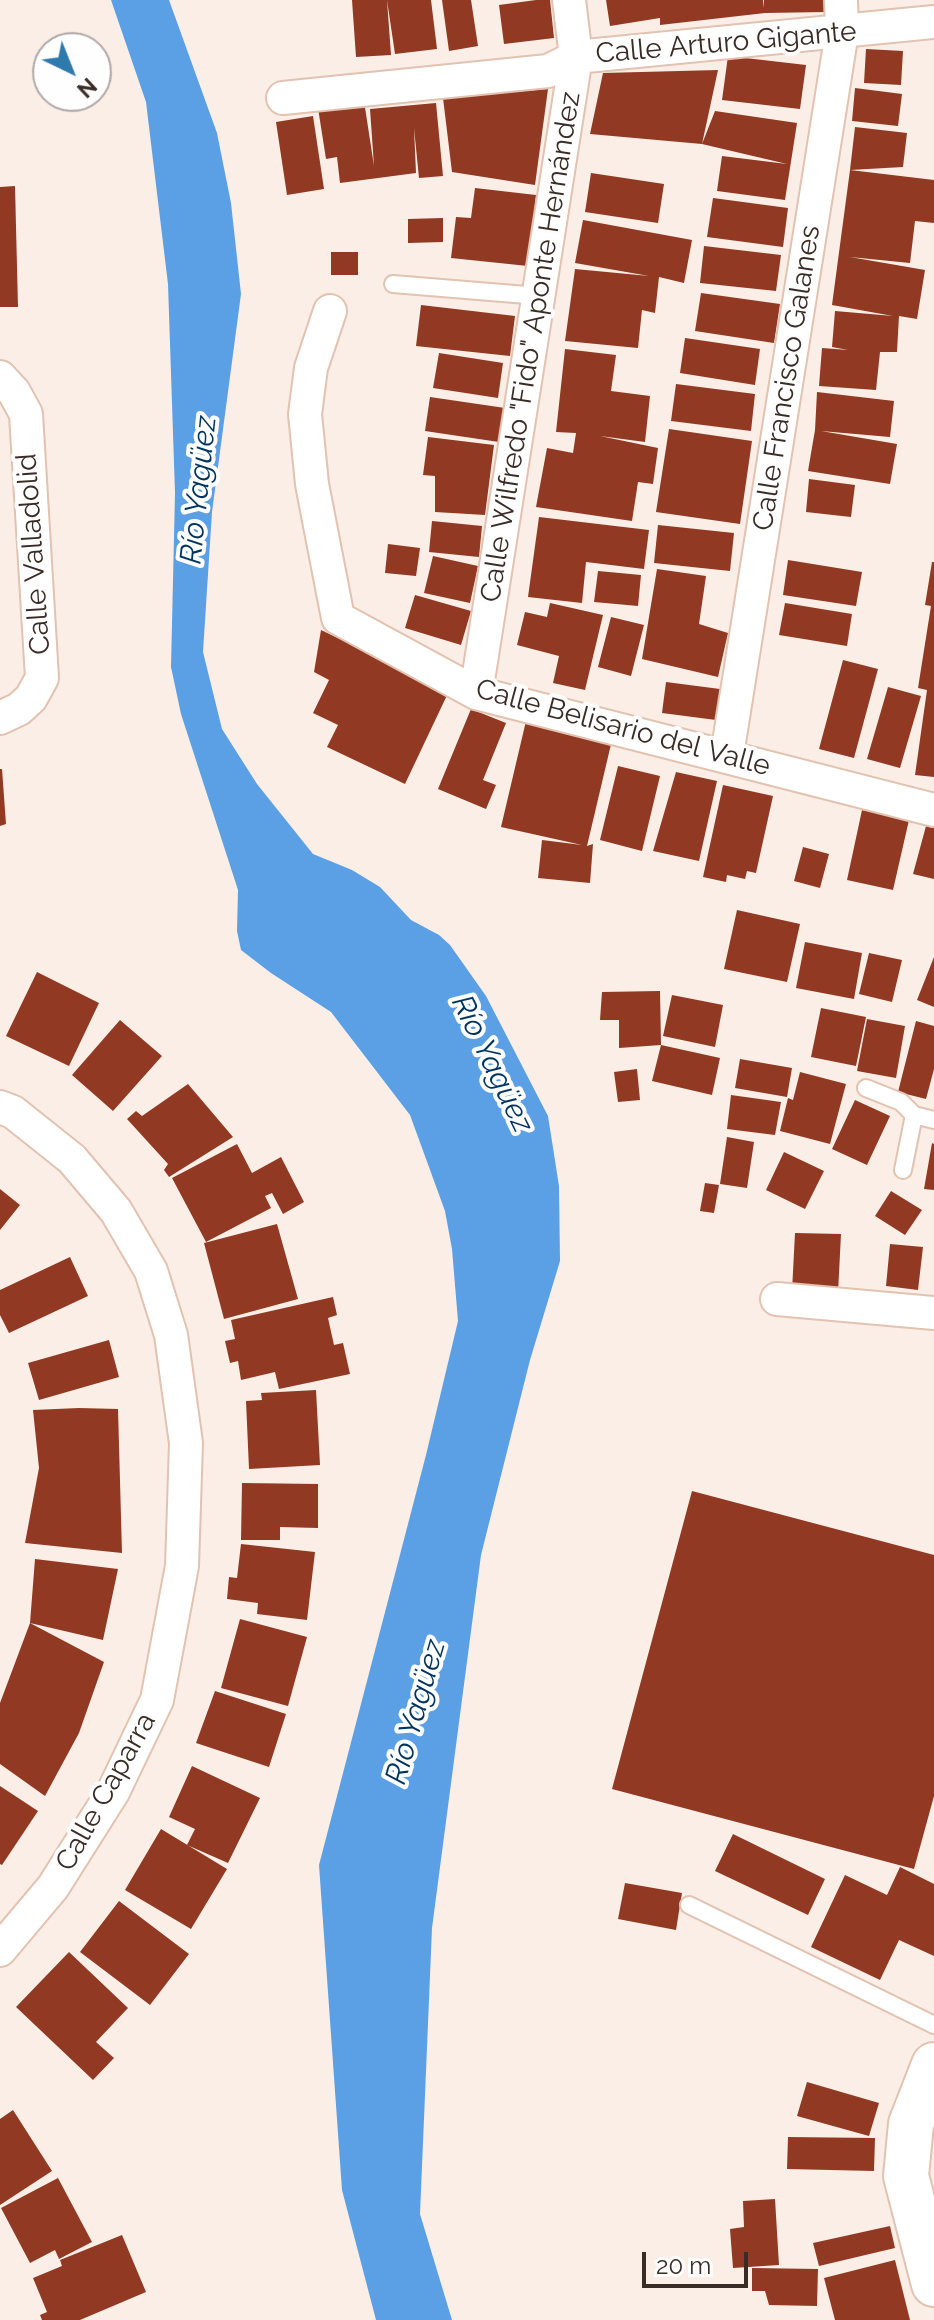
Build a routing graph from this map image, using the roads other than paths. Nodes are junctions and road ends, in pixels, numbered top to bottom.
1 (569, 0) edge
2 (841, 0) edge
3 (934, 22) edge
4 (842, 32) junction
5 (576, 57) junction
6 (283, 98) dead end
7 (393, 284) dead end
8 (539, 296) junction
9 (330, 311) dead end
10 (0, 377) edge
11 (476, 693) junction
12 (0, 718) edge
13 (727, 755) junction
14 (934, 810) edge
15 (866, 1088) dead end
16 (0, 1107) edge
17 (914, 1115) junction
18 (934, 1120) edge
19 (903, 1170) dead end
20 (777, 1299) dead end
21 (934, 1313) edge
22 (689, 1905) dead end
23 (0, 1950) edge
24 (934, 2025) edge
25 (934, 2065) edge
26 (934, 2284) edge

1 - 5 street, Calle Wilfredo "Fido" Aponte Hernández
2 - 4 street, Calle Francisco Galanes
3 - 4 street, Calle Arturo Gigante
4 - 5 street, Calle Arturo Gigante
4 - 13 street, Calle Francisco Galanes
5 - 6 street, Calle Arturo Gigante
5 - 8 street, Calle Wilfredo "Fido" Aponte Hernández
7 - 8 lane
8 - 11 street, Calle Wilfredo "Fido" Aponte Hernández
9 - 11 street, Calle Belisario del Valle
10 - 12 street, Calle Valladolid
11 - 13 street, Calle Belisario del Valle
13 - 14 street, Calle Belisario del Valle
15 - 17 lane
16 - 23 street, Calle Caparra
17 - 18 lane
17 - 19 lane
20 - 21 street
22 - 24 lane
25 - 26 main road

